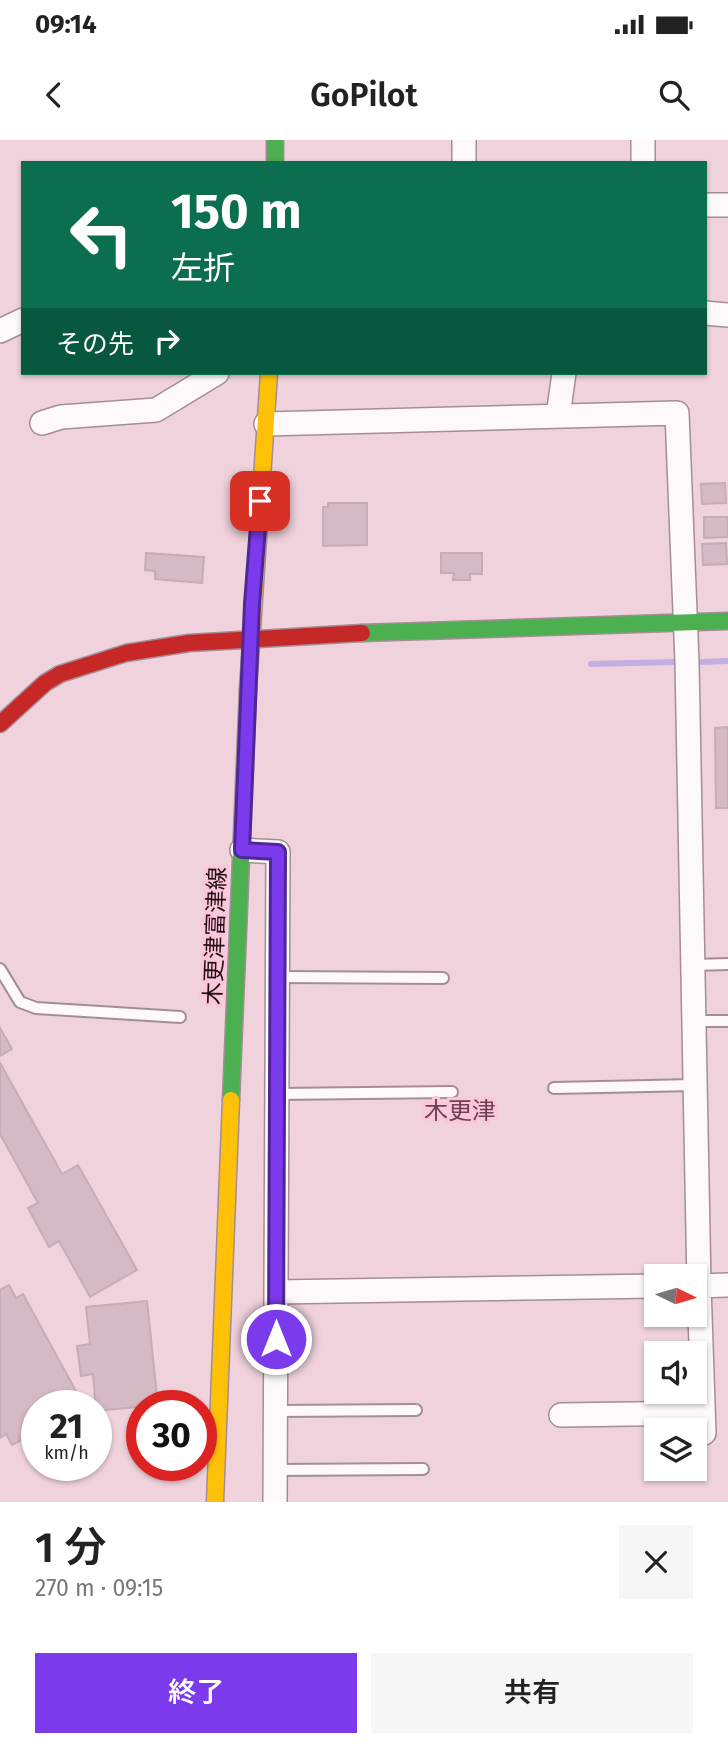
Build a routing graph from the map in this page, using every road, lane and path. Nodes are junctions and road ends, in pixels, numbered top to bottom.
1 (275, 140) edge
2 (464, 140) edge
3 (643, 140) edge
4 (275, 161) edge
5 (464, 161) edge
6 (643, 161) edge
7 (707, 205) edge
8 (728, 205) edge
9 (707, 313) edge
10 (728, 315) edge
11 (21, 321) edge
12 (0, 331) edge
13 (214, 375) edge
14 (269, 375) edge
15 (564, 375) edge
16 (558, 416) junction
17 (42, 423) dead end
18 (266, 424) junction
19 (728, 621) edge
20 (685, 622) junction
21 (250, 640) junction
22 (0, 724) edge
23 (242, 850) junction
24 (728, 964) edge
25 (692, 965) junction
26 (0, 969) edge
27 (278, 977) junction
28 (443, 978) dead end
29 (180, 1017) dead end
30 (728, 1020) edge
31 (694, 1021) junction
32 (695, 1085) junction
33 (554, 1088) dead end
34 (452, 1092) dead end
35 (278, 1094) junction
36 (697, 1264) edge
37 (728, 1285) edge
38 (644, 1286) edge
39 (707, 1286) edge
40 (276, 1292) junction
41 (699, 1327) edge
42 (276, 1410) junction
43 (416, 1410) dead end
44 (561, 1415) dead end
45 (423, 1469) dead end
46 (276, 1470) junction
47 (215, 1502) edge
48 (275, 1502) edge

1 - 4 main road
2 - 5 street
3 - 6 street
7 - 8 street
9 - 10 street
11 - 12 street
13 - 17 street
14 - 18 main road, 木更津富津線
15 - 16 street
16 - 18 street
16 - 20 street
18 - 21 main road, 木更津富津線
19 - 20 main road
20 - 21 main road
20 - 25 street
21 - 22 main road
21 - 23 main road, 木更津富津線
23 - 27 street
23 - 47 main road, 木更津富津線
24 - 25 lane
25 - 31 street
26 - 29 lane
27 - 28 lane
27 - 35 street
30 - 31 lane
31 - 32 street
32 - 33 lane
32 - 36 street
34 - 35 lane
35 - 40 street
37 - 39 street
38 - 40 street
40 - 42 street
41 - 44 street
42 - 43 lane
42 - 46 street
45 - 46 lane
46 - 48 street

